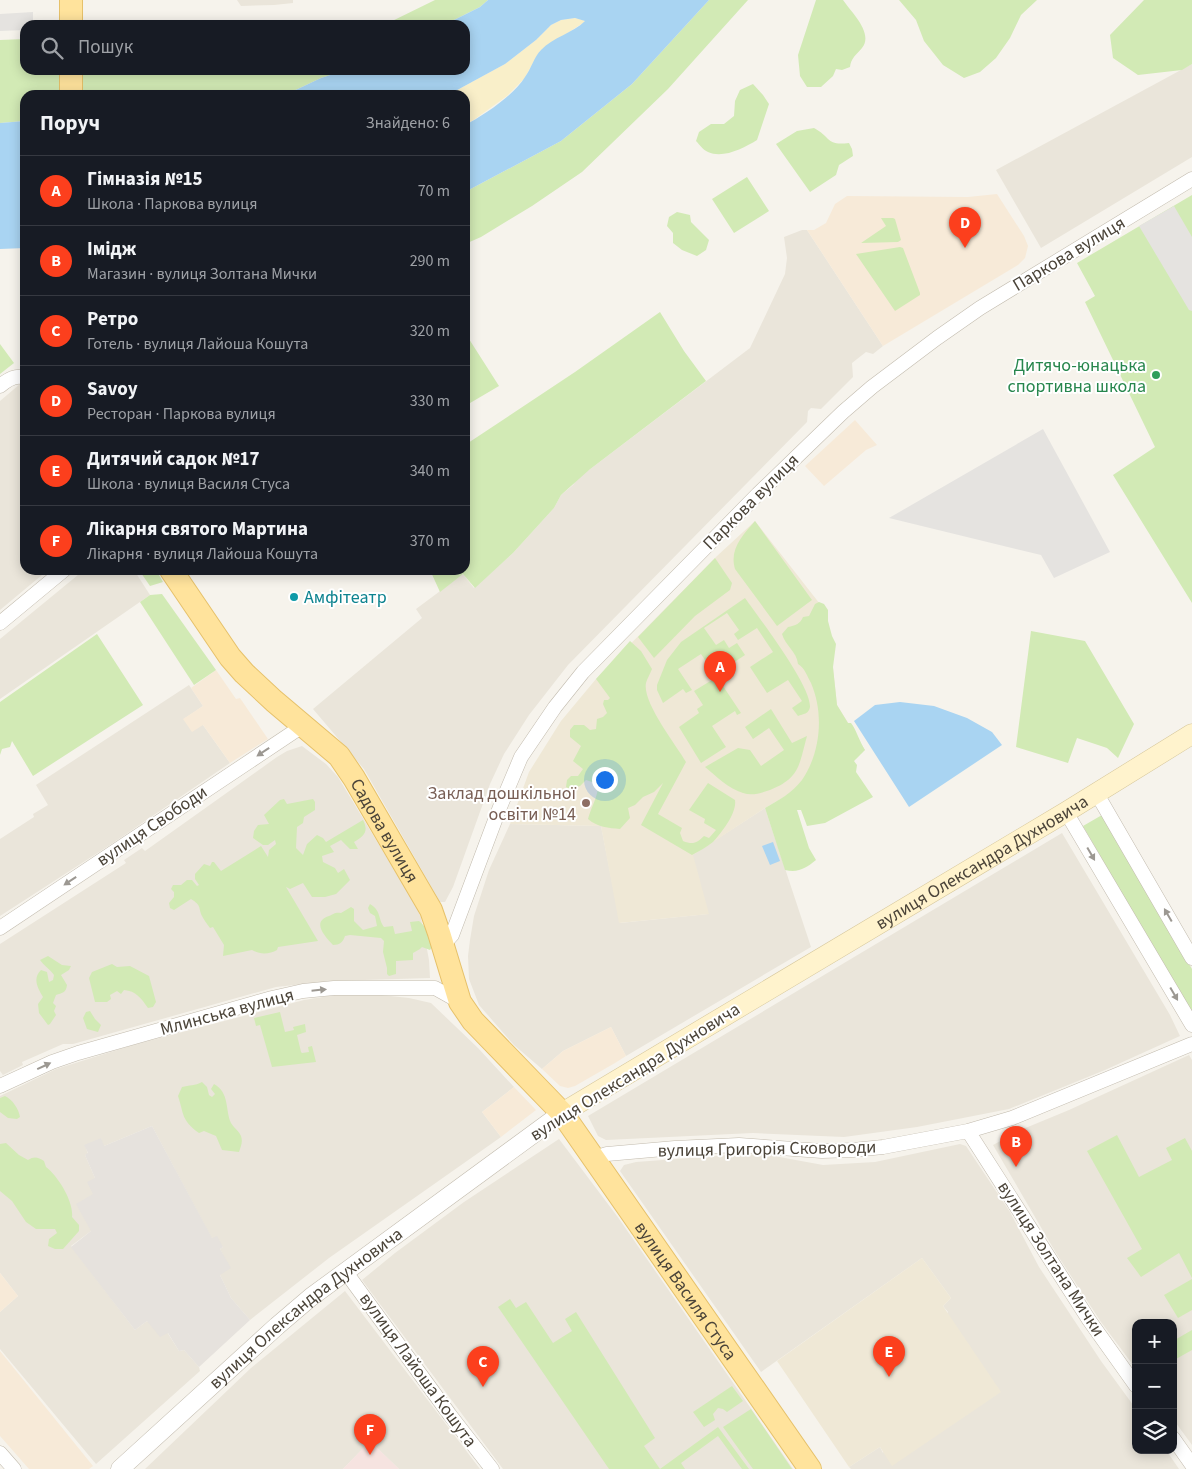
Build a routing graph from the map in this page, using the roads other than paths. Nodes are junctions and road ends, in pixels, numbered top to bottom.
1 (71, 0) edge
2 (71, 20) edge
3 (71, 75) edge
4 (71, 90) edge
5 (1192, 179) edge
6 (20, 376) edge
7 (0, 386) edge
8 (58, 575) edge
9 (174, 575) edge
10 (0, 623) edge
11 (304, 725) junction
12 (1192, 734) edge
13 (1097, 794) junction
14 (1066, 812) junction
15 (0, 928) edge
16 (443, 946) junction
17 (1192, 958) edge
18 (460, 1002) junction
19 (1192, 1025) edge
20 (1192, 1044) edge
21 (0, 1086) edge
22 (562, 1113) junction
23 (968, 1131) junction
24 (594, 1158) junction
25 (345, 1271) junction
26 (1132, 1380) edge
27 (1177, 1444) edge
28 (0, 1453) edge
29 (1192, 1465) edge
30 (14, 1469) edge
31 (120, 1469) edge
32 (492, 1469) edge
33 (810, 1469) edge

1 - 2 main road
3 - 4 main road
5 - 16 street, Паркова вулиця
6 - 7 street
8 - 10 street
9 - 11 main road, Садова вулиця
11 -> 15 street, вулиця Свободи
11 - 16 main road, Садова вулиця
12 - 13 main road, вулиця Олександра Духновича
13 - 14 main road, вулиця Олександра Духновича
17 -> 13 street
14 -> 19 street
14 - 22 main road, вулиця Олександра Духновича
16 - 18 main road, Садова вулиця
21 -> 18 street, Млинська вулиця
18 - 22 main road, Садова вулиця
20 - 23 street, вулиця Григорія Сковороди
22 - 24 main road, вулиця Василя Стуса
22 - 25 street, вулиця Олександра Духновича
23 - 24 street, вулиця Григорія Сковороди
23 - 26 street, вулиця Золтана Мички
24 - 33 main road, вулиця Василя Стуса
25 - 31 street, вулиця Олександра Духновича
25 - 32 street, вулиця Лайоша Кошута
27 - 29 street
28 - 30 street

